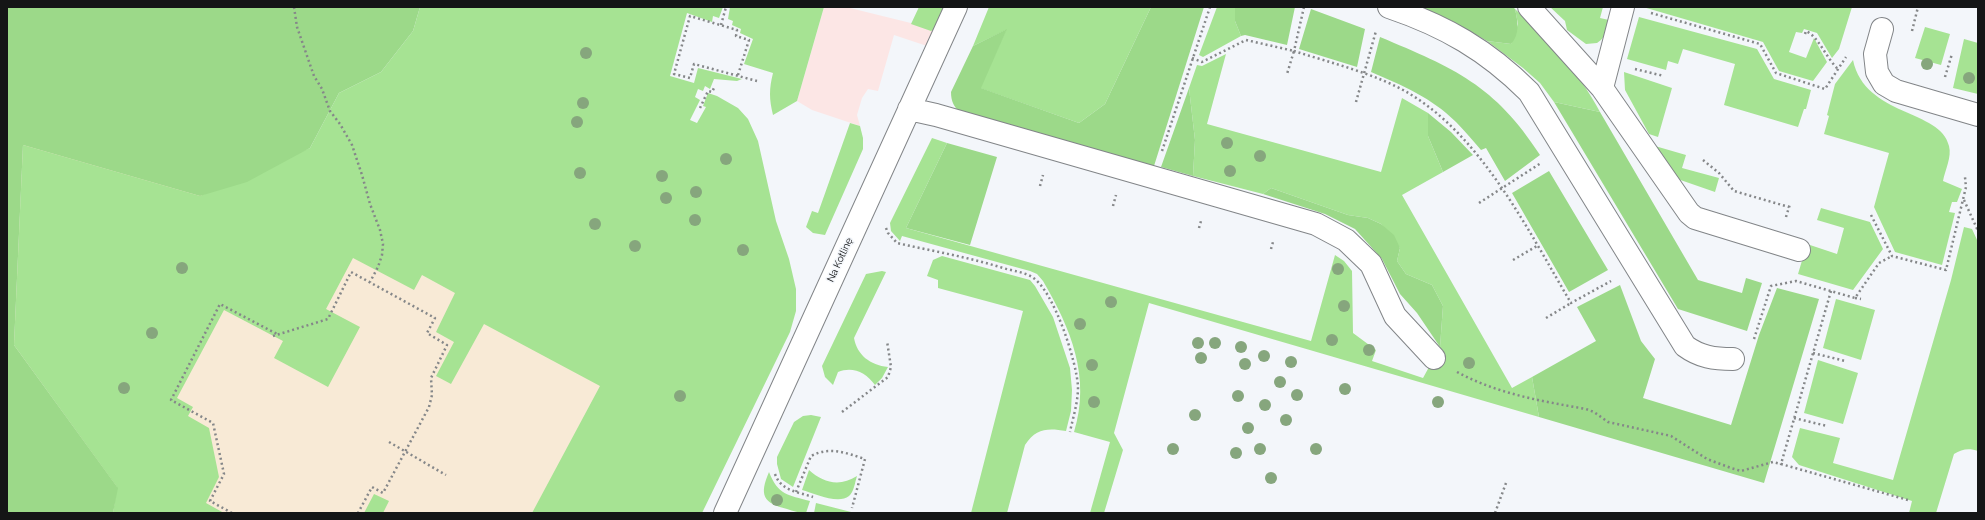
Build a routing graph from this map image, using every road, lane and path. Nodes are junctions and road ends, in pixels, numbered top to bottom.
1 (294, 7) edge
2 (726, 7) edge
3 (956, 7) edge
4 (1210, 7) edge
5 (1304, 7) edge
6 (1389, 7) edge
7 (1529, 7) edge
8 (1624, 7) edge
9 (1918, 7) edge
10 (1644, 11) dead end
11 (721, 25) junction
12 (1376, 29) dead end
13 (1882, 29) dead end
14 (1805, 34) dead end
15 (1910, 38) dead end
16 (1294, 51) junction
17 (1848, 54) dead end
18 (1952, 54) dead end
19 (1192, 58) junction
20 (1628, 67) dead end
21 (1838, 69) junction
22 (1287, 74) dead end
23 (1364, 74) junction
24 (738, 75) junction
25 (1664, 76) dead end
26 (1944, 80) dead end
27 (757, 81) dead end
28 (715, 86) dead end
29 (1602, 88) junction
30 (1356, 102) dead end
31 (700, 108) dead end
32 (909, 109) junction
33 (1978, 115) edge
34 (1564, 147) junction
35 (1703, 160) dead end
36 (1153, 176) junction
37 (1965, 177) dead end
38 (1502, 189) junction
39 (1117, 191) dead end
40 (1964, 199) junction
41 (1479, 203) dead end
42 (1113, 206) dead end
43 (1789, 207) dead end
44 (1871, 216) dead end
45 (885, 224) dead end
46 (1978, 231) edge
47 (1537, 246) junction
48 (1799, 250) dead end
49 (1892, 256) junction
50 (1513, 260) dead end
51 (1636, 268) junction
52 (370, 282) junction
53 (1831, 291) junction
54 (1855, 298) junction
55 (1862, 299) dead end
56 (1571, 303) junction
57 (1546, 318) dead end
58 (277, 335) junction
59 (273, 336) dead end
60 (887, 341) dead end
61 (1813, 353) junction
62 (1434, 358) joint
63 (1733, 359) joint
64 (1846, 361) dead end
65 (842, 412) dead end
66 (1794, 418) junction
67 (1827, 426) dead end
68 (1070, 432) dead end
69 (389, 442) dead end
70 (405, 452) junction
71 (1781, 464) junction
72 (774, 470) dead end
73 (446, 475) dead end
74 (1506, 483) dead end
75 (796, 492) junction
76 (814, 497) dead end
77 (1908, 500) dead end
78 (852, 508) dead end
79 (729, 512) edge
80 (232, 513) edge
81 (358, 513) edge
82 (1495, 513) edge

1 - 52 path
2 - 11 path
3 - 32 street, Na Kotlinę
4 - 19 path
5 - 16 path
6 - 34 street
7 - 29 street
8 - 29 street
9 - 15 path
10 - 21 path
11 - 24 path
11 - 24 path
12 - 23 path
13 - 33 street
14 - 21 path
16 - 19 path
16 - 22 path
16 - 23 path
17 - 21 path
18 - 26 path
19 - 36 path
20 - 25 path
23 - 30 path
23 - 38 path
24 - 27 path
28 - 31 path
29 - 48 street
32 - 36 street
32 - 79 street, Na Kotlinę
34 - 38 path
34 - 51 street
35 - 43 path
36 - 62 street
37 - 40 path
38 - 41 path
38 - 47 path
39 - 42 path
40 - 46 path
40 - 49 path
44 - 49 path
45 - 68 path
47 - 50 path
47 - 56 path
49 - 54 path
51 - 56 path
51 - 63 street
52 - 58 path
52 - 70 path
53 - 54 path
53 - 61 path
53 - 63 path
54 - 55 path
56 - 57 path
58 - 59 path
58 - 80 path
60 - 65 path
61 - 64 path
61 - 66 path
62 - 71 path
66 - 67 path
66 - 71 path
69 - 70 path
70 - 73 path
70 - 81 path
71 - 77 path
72 - 75 path
74 - 82 path
75 - 76 path
75 - 78 path

